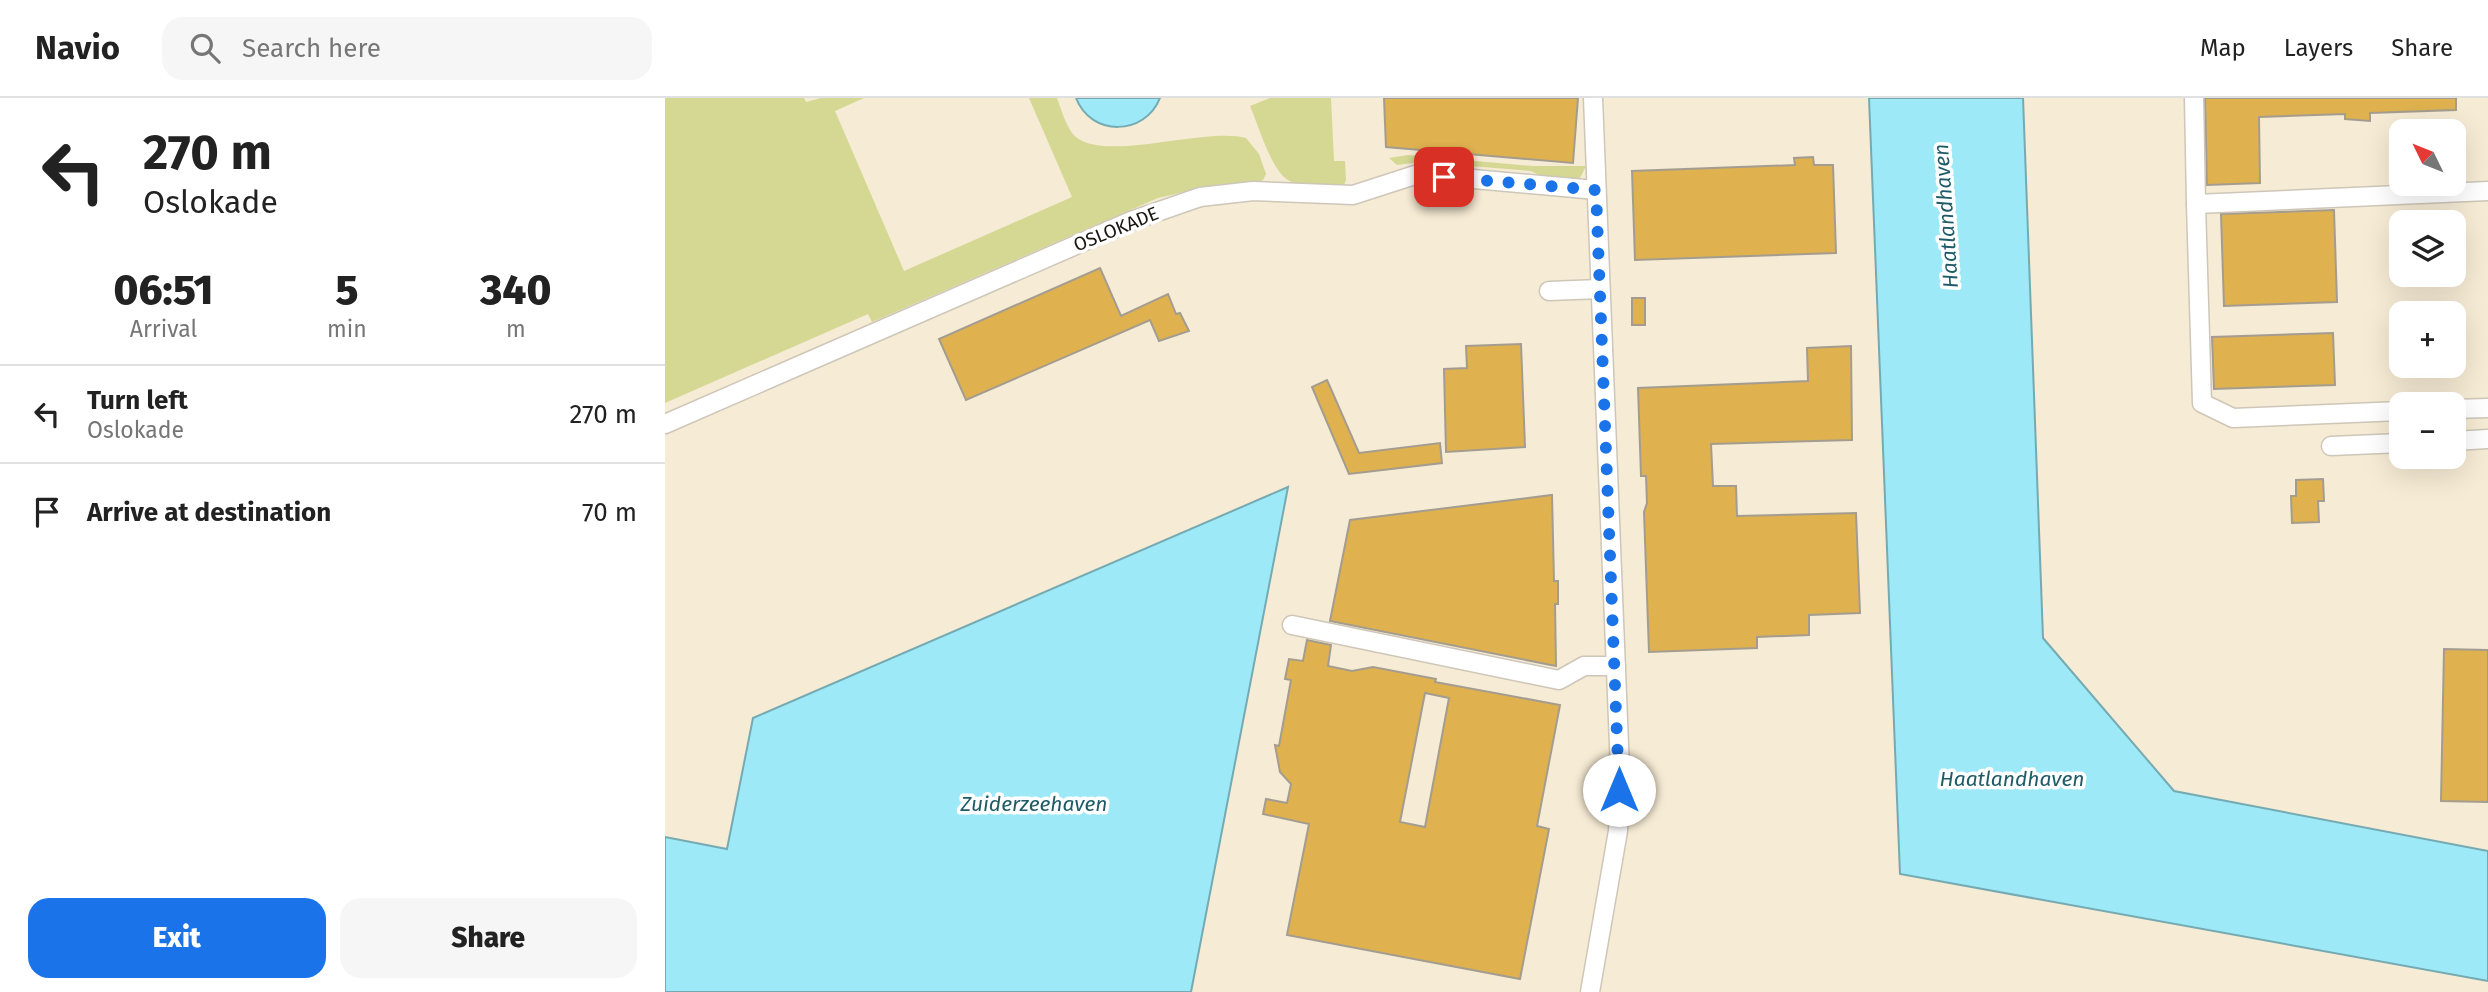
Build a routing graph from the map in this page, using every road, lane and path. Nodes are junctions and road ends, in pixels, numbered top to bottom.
1 (1593, 98) edge
2 (2194, 98) edge
3 (1596, 190) junction
4 (2488, 191) edge
5 (2196, 204) junction
6 (1600, 289) junction
7 (1549, 291) dead end
8 (2488, 408) edge
9 (2466, 409) edge
10 (2389, 412) edge
11 (665, 424) edge
12 (2488, 439) edge
13 (2466, 440) edge
14 (2389, 444) edge
15 (2330, 446) dead end
16 (1292, 625) dead end
17 (1616, 666) junction
18 (1590, 992) edge

1 - 3 street
2 - 5 street
3 - 6 street
3 - 11 street, OSLOKADE
4 - 5 street
5 - 10 street
6 - 7 street
6 - 17 street
8 - 9 street
12 - 13 street
14 - 15 street
16 - 17 street
17 - 18 street

